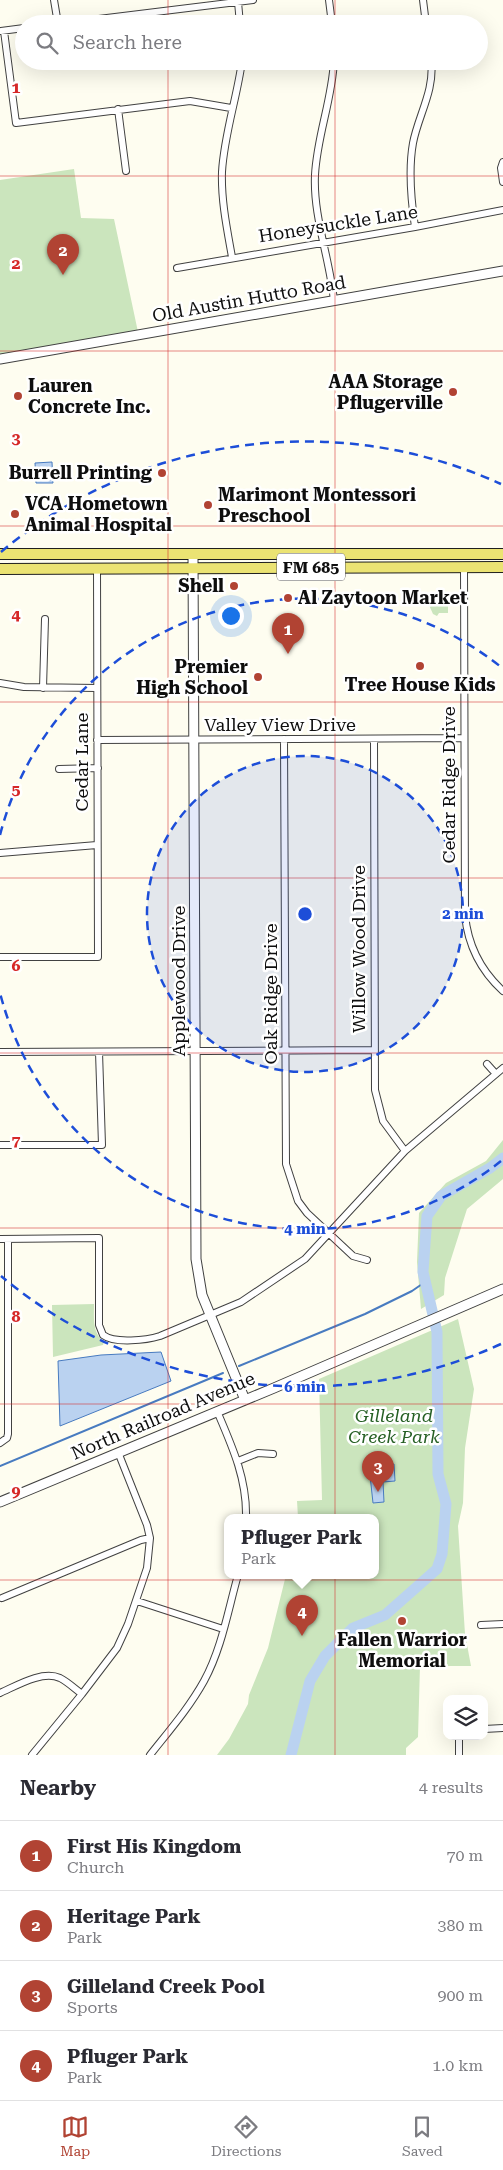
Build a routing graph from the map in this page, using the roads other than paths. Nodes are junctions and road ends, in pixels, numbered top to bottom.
1 (54, 0) edge
2 (253, 0) edge
3 (330, 0) edge
4 (423, 0) edge
5 (238, 2) junction
6 (56, 15) edge
7 (132, 15) edge
8 (239, 15) edge
9 (331, 15) edge
10 (425, 15) edge
11 (15, 29) edge
12 (2, 31) edge
13 (240, 70) edge
14 (334, 70) edge
15 (431, 70) edge
16 (231, 108) junction
17 (118, 109) junction
18 (503, 162) edge
19 (126, 171) dead end
20 (503, 182) edge
21 (503, 210) edge
22 (415, 227) junction
23 (324, 242) junction
24 (232, 257) junction
25 (178, 268) dead end
26 (503, 271) edge
27 (334, 300) junction
28 (0, 359) edge
29 (0, 554) edge
30 (193, 554) junction
31 (503, 554) edge
32 (194, 566) junction
33 (97, 567) junction
34 (464, 567) junction
35 (503, 567) edge
36 (0, 569) edge
37 (45, 619) dead end
38 (0, 683) edge
39 (44, 688) junction
40 (97, 688) junction
41 (464, 738) junction
42 (374, 739) junction
43 (97, 740) junction
44 (194, 740) junction
45 (284, 740) junction
46 (98, 768) junction
47 (59, 769) dead end
48 (97, 845) junction
49 (0, 853) edge
50 (0, 956) edge
51 (503, 991) edge
52 (196, 1050) junction
53 (287, 1050) junction
54 (375, 1050) junction
55 (0, 1052) edge
56 (99, 1052) junction
57 (487, 1064) dead end
58 (503, 1068) edge
59 (496, 1074) junction
60 (0, 1145) edge
61 (405, 1151) junction
62 (329, 1234) junction
63 (8, 1238) junction
64 (0, 1239) edge
65 (367, 1260) dead end
66 (503, 1289) edge
67 (210, 1316) junction
68 (245, 1400) junction
69 (217, 1411) junction
70 (2, 1442) edge
71 (118, 1452) junction
72 (273, 1454) dead end
73 (238, 1461) junction
74 (0, 1502) edge
75 (246, 1514) edge
76 (150, 1538) junction
77 (237, 1579) edge
78 (2, 1598) dead end
79 (136, 1601) junction
80 (503, 1624) edge
81 (481, 1625) dead end
82 (223, 1629) junction
83 (0, 1693) edge
84 (82, 1694) junction
85 (488, 1728) edge
86 (503, 1728) edge
87 (459, 1740) edge
88 (32, 1755) edge
89 (150, 1755) edge
90 (459, 1755) edge

1 - 6 street
2 - 5 street
3 - 9 street
4 - 10 street
5 - 7 street
5 - 8 street
11 - 12 street
12 - 17 street
13 - 16 street
14 - 23 street
15 - 22 street
16 - 17 street
16 - 24 street
17 - 19 street
18 - 20 street
21 - 22 street, Honeysuckle Lane
22 - 23 street, Honeysuckle Lane
23 - 24 street, Honeysuckle Lane
23 - 27 street
24 - 25 street, Honeysuckle Lane
26 - 27 street, Old Austin Hutto Road
27 - 28 street, Old Austin Hutto Road
29 - 30 main road, FM 685
30 - 31 main road, FM 685
30 - 32 street, Applewood Drive
32 - 33 main road, FM 685
32 - 34 main road, FM 685
32 - 44 street, Applewood Drive
33 - 36 main road, FM 685
33 - 40 street, Cedar Lane
34 - 35 main road, FM 685
34 - 41 street, Cedar Ridge Drive
37 - 39 street
38 - 39 street
39 - 40 street
40 - 43 street, Cedar Lane
41 - 42 street, Valley View Drive
41 - 51 street, Cedar Ridge Drive
42 - 45 street, Valley View Drive
42 - 54 street, Willow Wood Drive
43 - 44 street, Valley View Drive
43 - 46 street, Cedar Lane
44 - 45 street, Valley View Drive
44 - 52 street, Applewood Drive
45 - 53 street, Oak Ridge Drive
46 - 47 street
46 - 48 street, Cedar Lane
48 - 49 street
48 - 50 street, Cedar Lane
52 - 53 street
52 - 56 street
52 - 67 street, Applewood Drive
53 - 54 street
53 - 62 street, Oak Ridge Drive
54 - 61 street, Willow Wood Drive
55 - 56 street
56 - 60 street
57 - 59 street
58 - 59 street
59 - 61 street
61 - 62 street
62 - 65 street, Oak Ridge Drive
62 - 67 street
63 - 64 street
63 - 67 street
63 - 70 street
66 - 68 street, North Railroad Avenue
67 - 68 street, Applewood Drive
68 - 69 street, North Railroad Avenue
69 - 71 street, North Railroad Avenue
69 - 73 street
71 - 74 street, North Railroad Avenue
71 - 76 street
72 - 73 street
73 - 75 street
76 - 78 street
76 - 79 street
77 - 82 street
79 - 82 street
79 - 84 street
80 - 81 street
82 - 89 street
83 - 84 street
84 - 88 street
85 - 86 street
87 - 90 street

